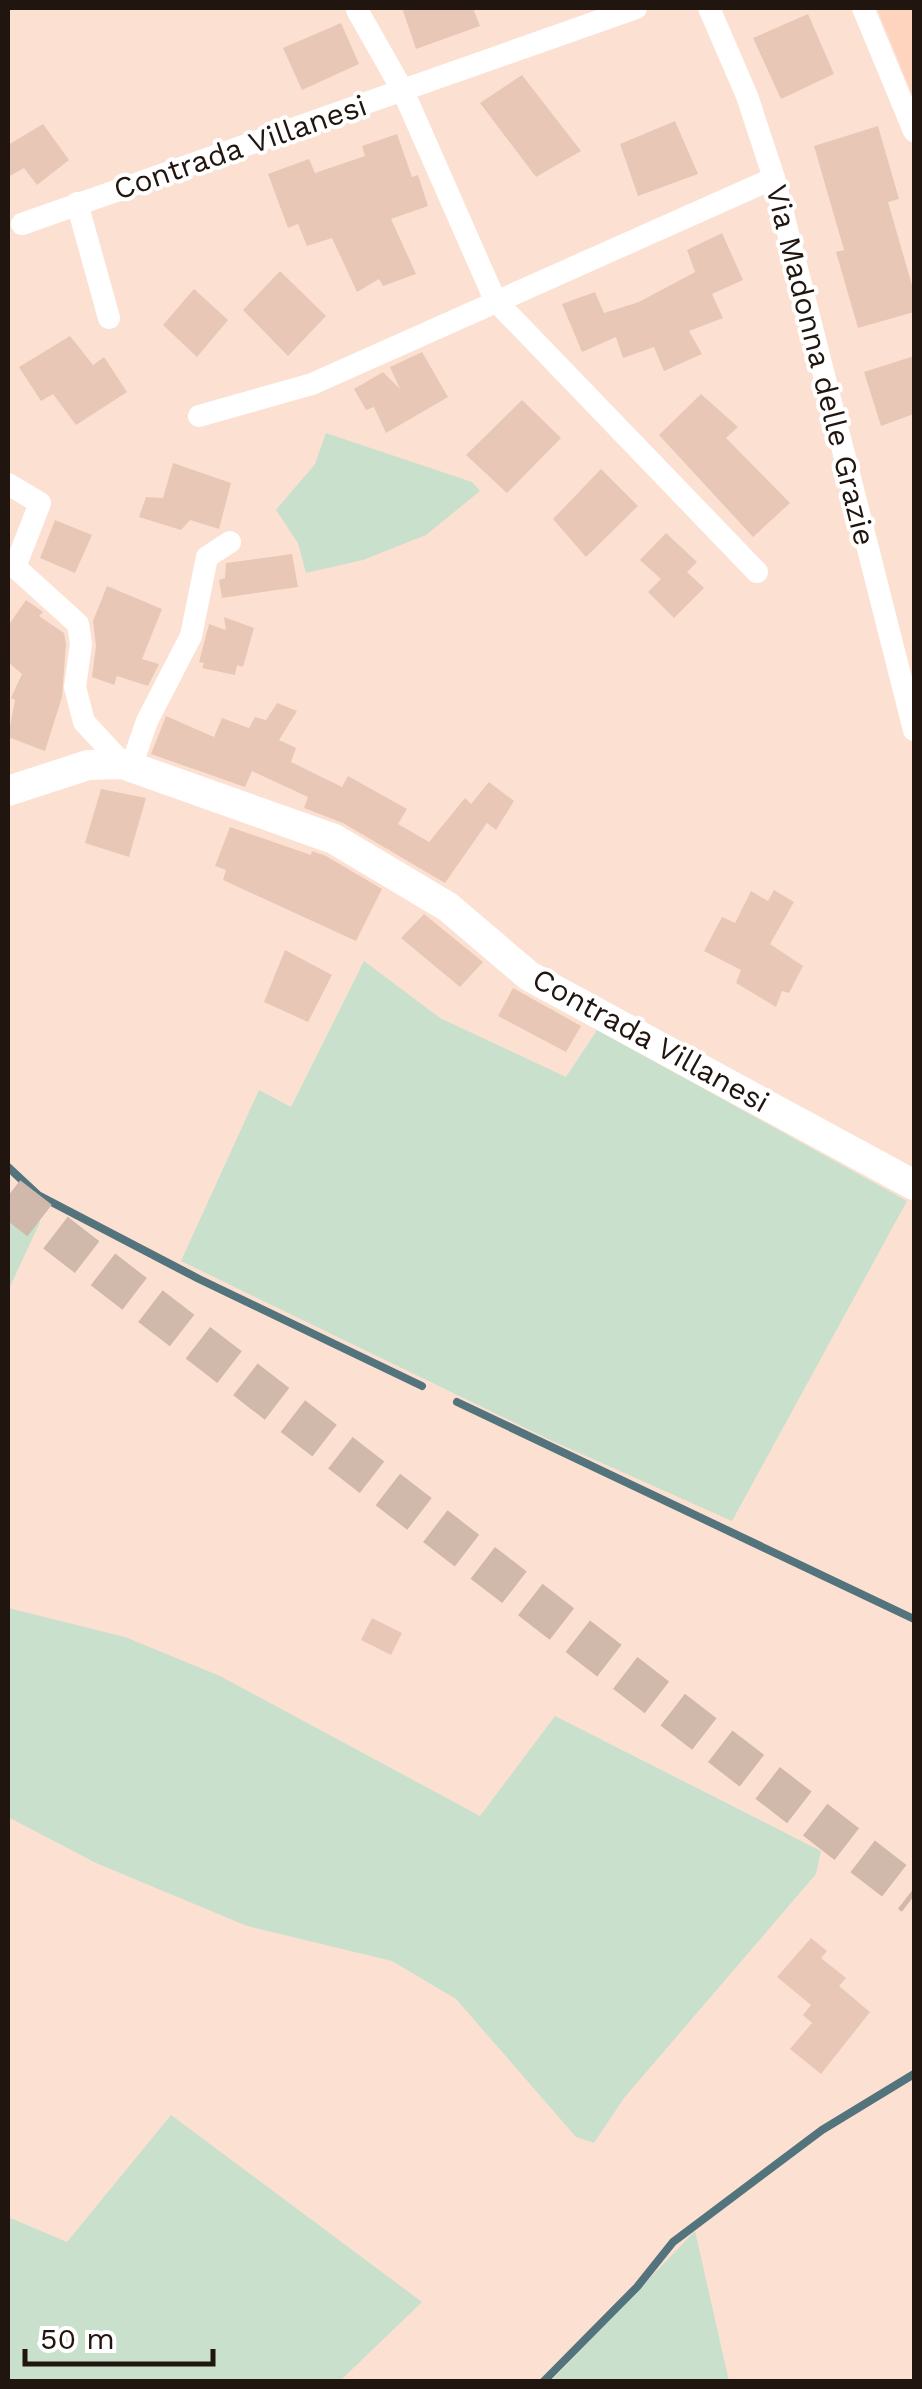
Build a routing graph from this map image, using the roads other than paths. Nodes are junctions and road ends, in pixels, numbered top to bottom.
1 (636, 8) edge
2 (708, 8) edge
3 (864, 8) edge
4 (357, 10) edge
5 (403, 91) junction
6 (914, 131) edge
7 (774, 178) junction
8 (77, 204) junction
9 (22, 224) dead end
10 (495, 300) junction
11 (108, 318) dead end
12 (200, 416) dead end
13 (8, 484) edge
14 (230, 542) dead end
15 (757, 572) dead end
16 (914, 730) edge
17 (127, 766) junction
18 (8, 792) edge
19 (914, 1185) edge

1 - 5 street, Contrada Villanesi
2 - 7 street, Via Madonna delle Grazie
3 - 6 street
4 - 5 street, Contrada Villanesi
5 - 8 street, Contrada Villanesi
5 - 10 street, Contrada Villanesi
7 - 10 street
7 - 16 street, Via Madonna delle Grazie
8 - 9 street, Contrada Villanesi
8 - 11 street, Contrada Villanesi
10 - 12 street
10 - 15 street, Contrada Villanesi
13 - 17 street, Contrada Villanesi
14 - 17 street
17 - 18 street, Contrada Villanesi
17 - 19 street, Contrada Villanesi

